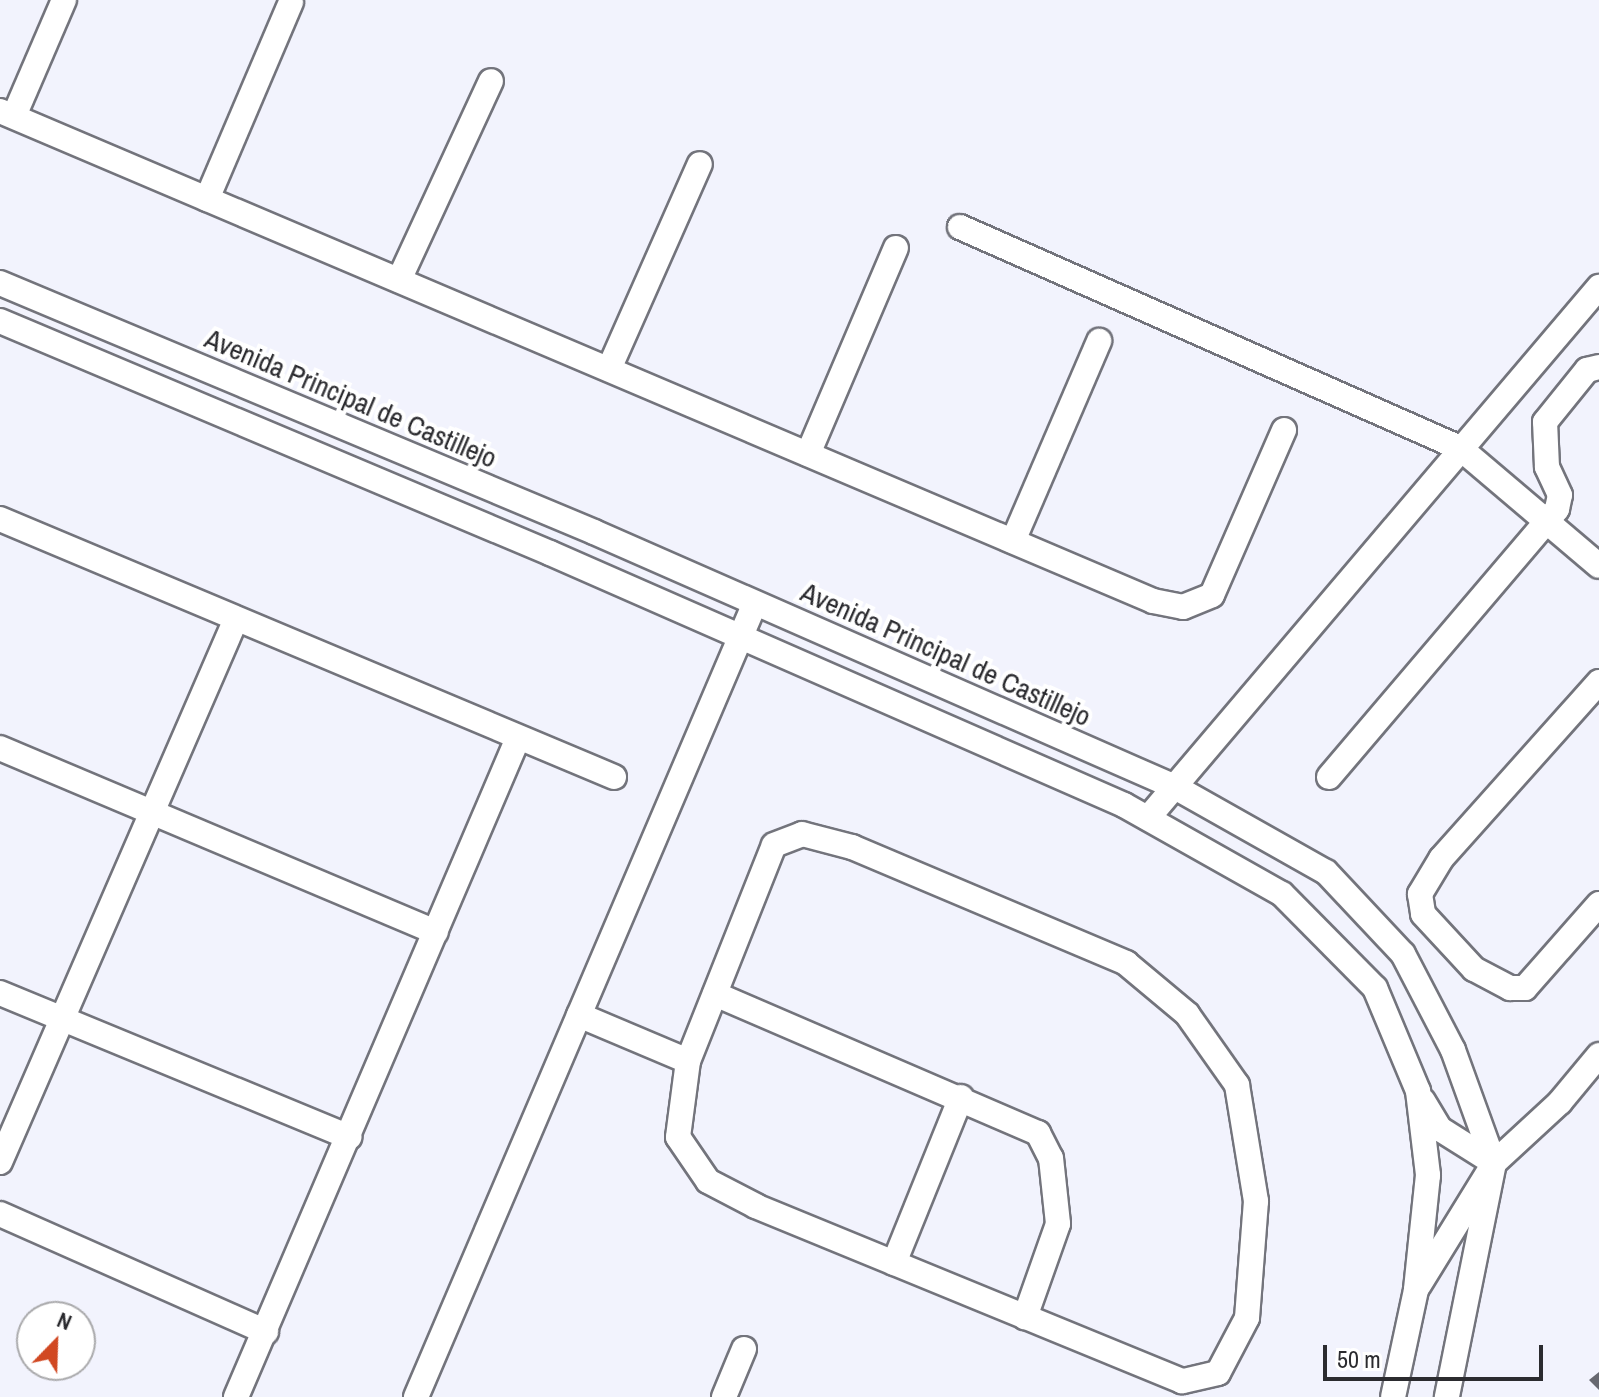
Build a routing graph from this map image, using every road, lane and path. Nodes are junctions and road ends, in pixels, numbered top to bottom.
1 (64, 0) edge
2 (291, 2) dead end
3 (491, 81) dead end
4 (7, 114) edge
5 (700, 164) dead end
6 (207, 199) junction
7 (960, 227) dead end
8 (896, 248) dead end
9 (399, 280) junction
10 (0, 283) edge
11 (1599, 287) edge
12 (0, 321) edge
13 (1099, 341) dead end
14 (1599, 367) edge
15 (609, 369) junction
16 (1284, 430) dead end
17 (1460, 448) junction
18 (808, 454) junction
19 (0, 519) edge
20 (1544, 521) junction
21 (1013, 541) junction
22 (1599, 566) edge
23 (755, 603) junction
24 (236, 619) junction
25 (739, 636) junction
26 (1599, 682) edge
27 (518, 738) junction
28 (0, 748) edge
29 (614, 777) dead end
30 (1329, 777) dead end
31 (1175, 787) junction
32 (151, 814) junction
33 (1148, 818) junction
34 (1599, 904) edge
35 (436, 932) junction
36 (0, 993) edge
37 (715, 994) junction
38 (579, 1015) junction
39 (62, 1020) junction
40 (1599, 1055) edge
41 (688, 1061) junction
42 (1418, 1091) junction
43 (961, 1097) junction
44 (349, 1137) junction
45 (0, 1162) edge
46 (1494, 1163) junction
47 (0, 1214) edge
48 (894, 1263) junction
49 (1416, 1290) junction
50 (1025, 1317) junction
51 (266, 1332) junction
52 (744, 1349) dead end
53 (236, 1397) edge
54 (416, 1397) edge
55 (724, 1397) edge
56 (1393, 1397) edge
57 (1447, 1397) edge

1 - 4 street
2 - 6 street
3 - 9 street
4 - 6 street
5 - 15 street
6 - 9 street
7 - 17 street
8 - 18 street
9 - 15 street
10 - 23 street, Avenida Principal de Castillejo
11 - 17 street
12 - 25 street
13 - 21 street
14 - 20 street
15 - 18 street
16 - 21 street
17 - 20 street
17 - 31 street
18 - 21 street
19 - 24 street
20 - 22 street
20 - 30 street
23 - 25 street
23 - 31 street, Avenida Principal de Castillejo
24 - 27 street
24 - 32 street
25 - 33 street
25 - 38 street
26 - 34 street
27 - 29 street
27 - 35 street
28 - 32 street
31 - 33 street
31 - 46 street, Avenida Principal de Castillejo
32 - 35 street
32 - 39 street
33 - 42 street
35 - 44 street
36 - 39 street
37 - 41 street
37 - 43 street
37 - 50 street
38 - 41 street
38 - 54 street
39 - 44 street
39 - 45 street
40 - 46 street
41 - 48 street
42 - 46 street
42 - 49 street
43 - 48 street
43 - 50 street
44 - 51 street
46 - 49 street
46 - 57 street
47 - 51 street
48 - 50 street
49 - 56 street
51 - 53 street
52 - 55 street

